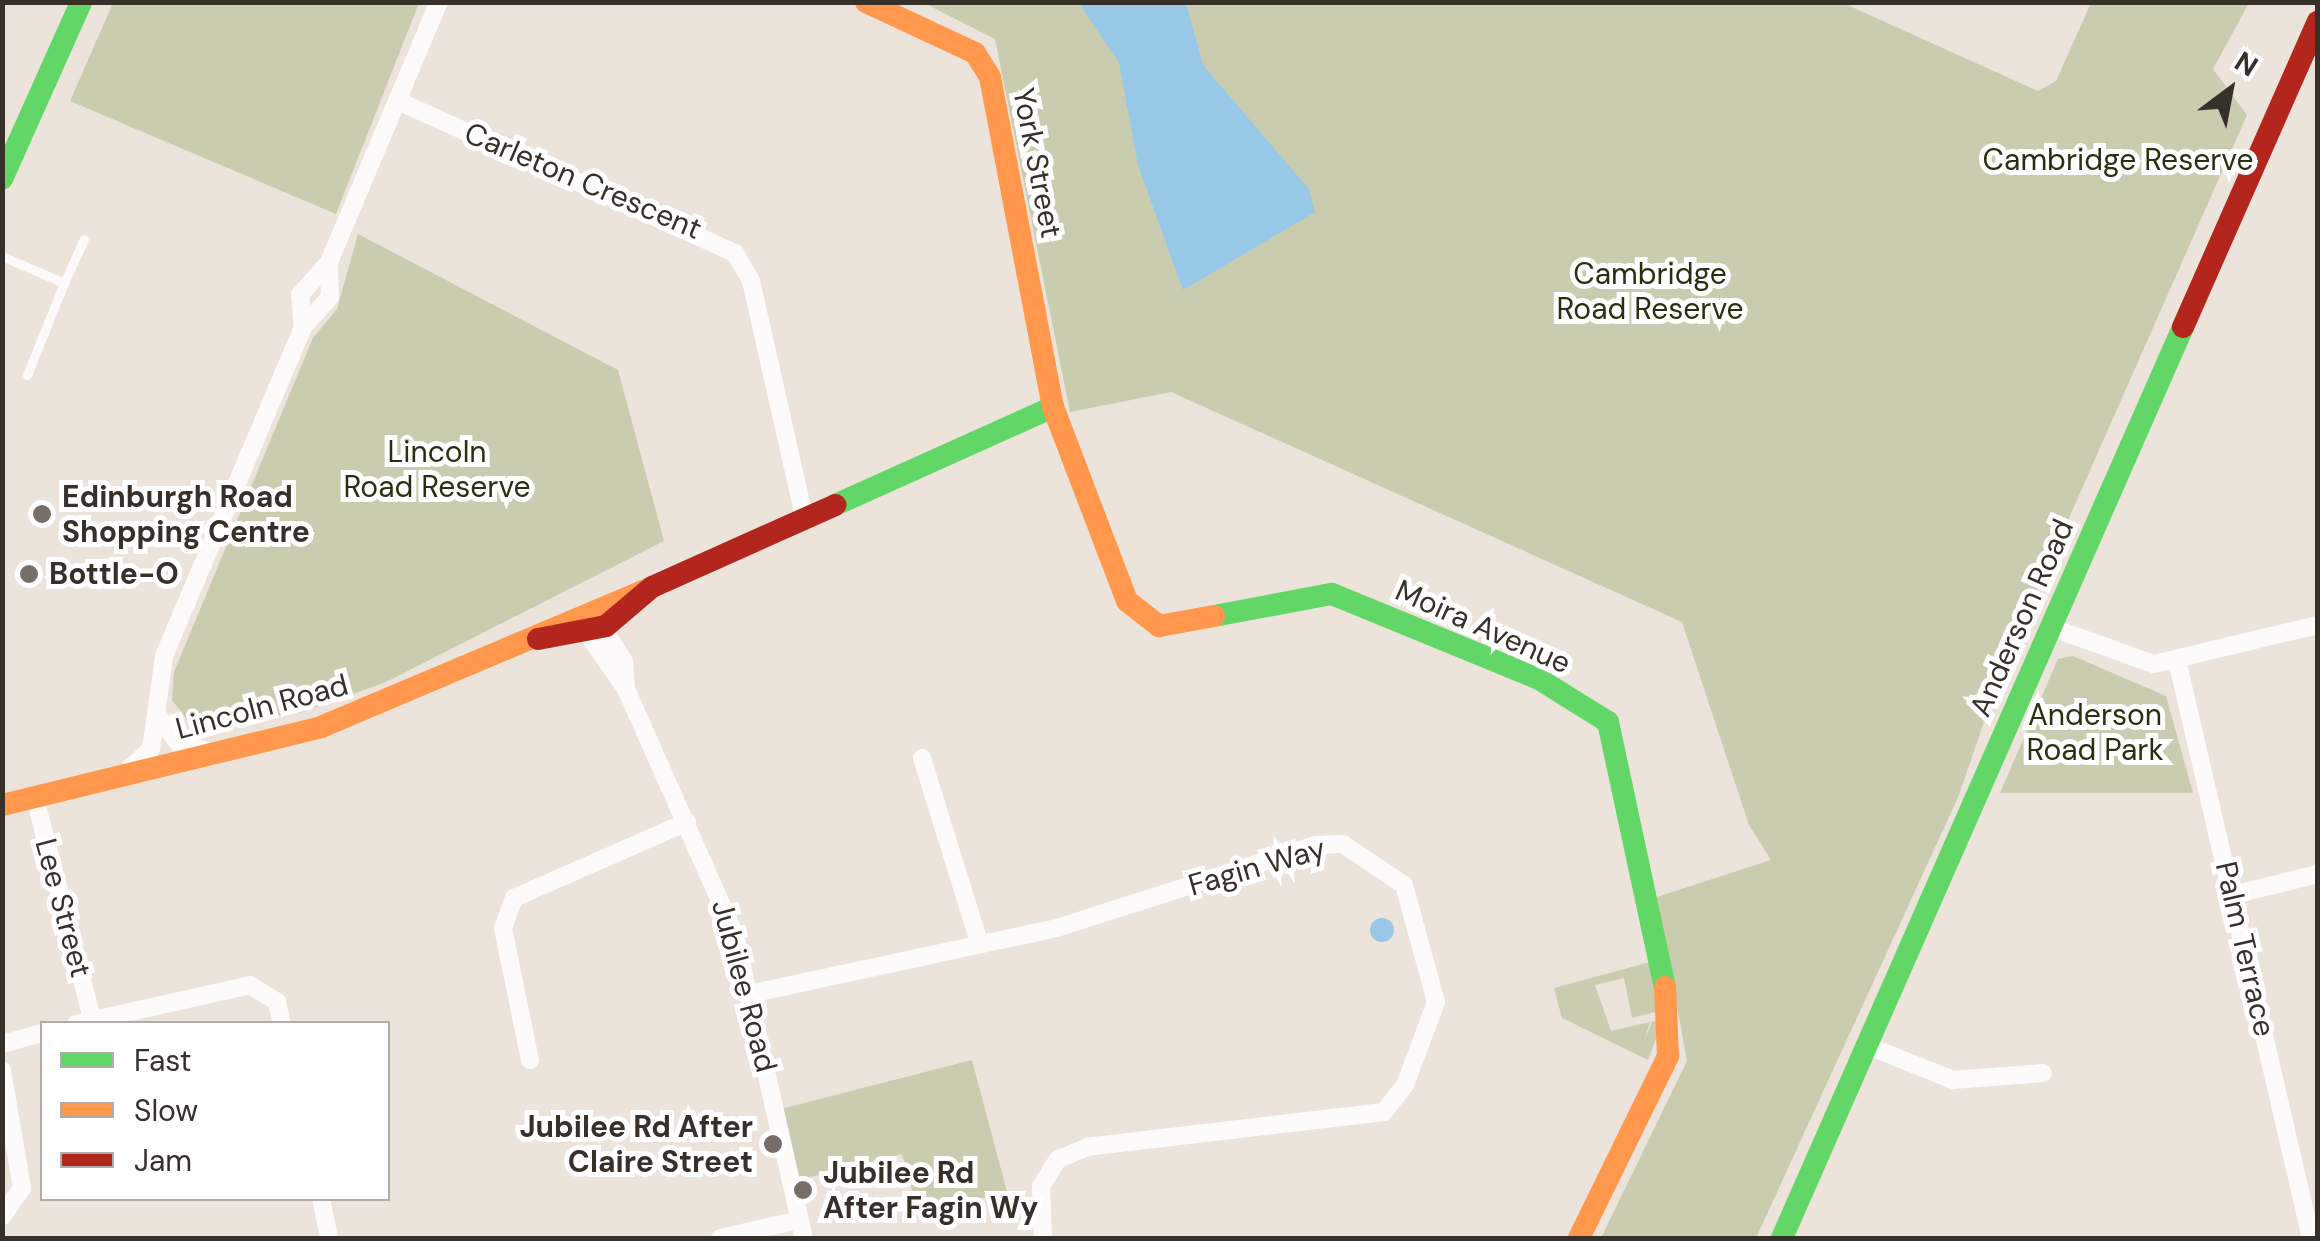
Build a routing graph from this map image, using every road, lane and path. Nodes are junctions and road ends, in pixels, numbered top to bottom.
1 (64, 2) edge
2 (81, 2) edge
3 (439, 2) edge
4 (866, 2) edge
5 (2318, 21) edge
6 (58, 50) junction
7 (398, 101) junction
8 (2, 179) edge
9 (84, 239) dead end
10 (2, 256) edge
11 (330, 262) junction
12 (64, 283) junction
13 (303, 327) junction
14 (27, 375) dead end
15 (1053, 406) junction
16 (804, 516) junction
17 (595, 624) junction
18 (2318, 625) edge
19 (2050, 627) junction
20 (2177, 660) junction
21 (161, 729) junction
22 (219, 753) junction
23 (922, 758) dead end
24 (166, 762) junction
25 (114, 776) junction
26 (34, 798) junction
27 (2, 805) edge
28 (687, 822) junction
29 (2318, 874) edge
30 (2233, 895) junction
31 (979, 942) junction
32 (750, 994) junction
33 (84, 1021) edge
34 (281, 1021) edge
35 (40, 1034) edge
36 (2, 1044) edge
37 (1868, 1046) junction
38 (530, 1060) dead end
39 (2, 1070) edge
40 (2043, 1073) dead end
41 (321, 1201) edge
42 (2, 1217) edge
43 (801, 1229) edge
44 (329, 1238) edge
45 (720, 1238) edge
46 (1043, 1238) edge
47 (1579, 1238) edge
48 (1782, 1238) edge
49 (2311, 1238) edge

1 - 6 street
2 - 6 street
3 - 7 street
4 - 15 street, York Street
5 - 19 street, Anderson Road
6 - 8 street
7 - 11 street
7 - 16 street, Carleton Crescent
9 - 12 lane
10 - 12 lane
11 - 13 street
11 - 13 street
12 - 14 lane
13 - 21 street
15 - 16 street, Lincoln Road
15 - 47 street, Moira Avenue
16 - 17 street, Lincoln Road
17 - 22 street, Lincoln Road
17 - 28 street, Jubilee Road
18 - 20 street
19 - 20 street
19 - 37 street, Anderson Road
20 - 30 street, Palm Terrace
21 - 22 street
21 - 24 street
21 - 25 street
22 - 24 street, Lincoln Road
23 - 31 street
24 - 25 street, Lincoln Road
25 - 26 street, Lincoln Road
26 - 27 street, Lincoln Road
26 - 33 street, Lee Street
28 - 32 street, Jubilee Road
28 - 38 street
29 - 30 street
30 - 49 street, Palm Terrace
31 - 32 street, Fagin Way
31 - 46 street, Fagin Way
32 - 43 street, Jubilee Road
33 - 34 street
35 - 36 street
37 - 40 street
37 - 48 street, Anderson Road
39 - 42 street
41 - 44 street
43 - 45 street

